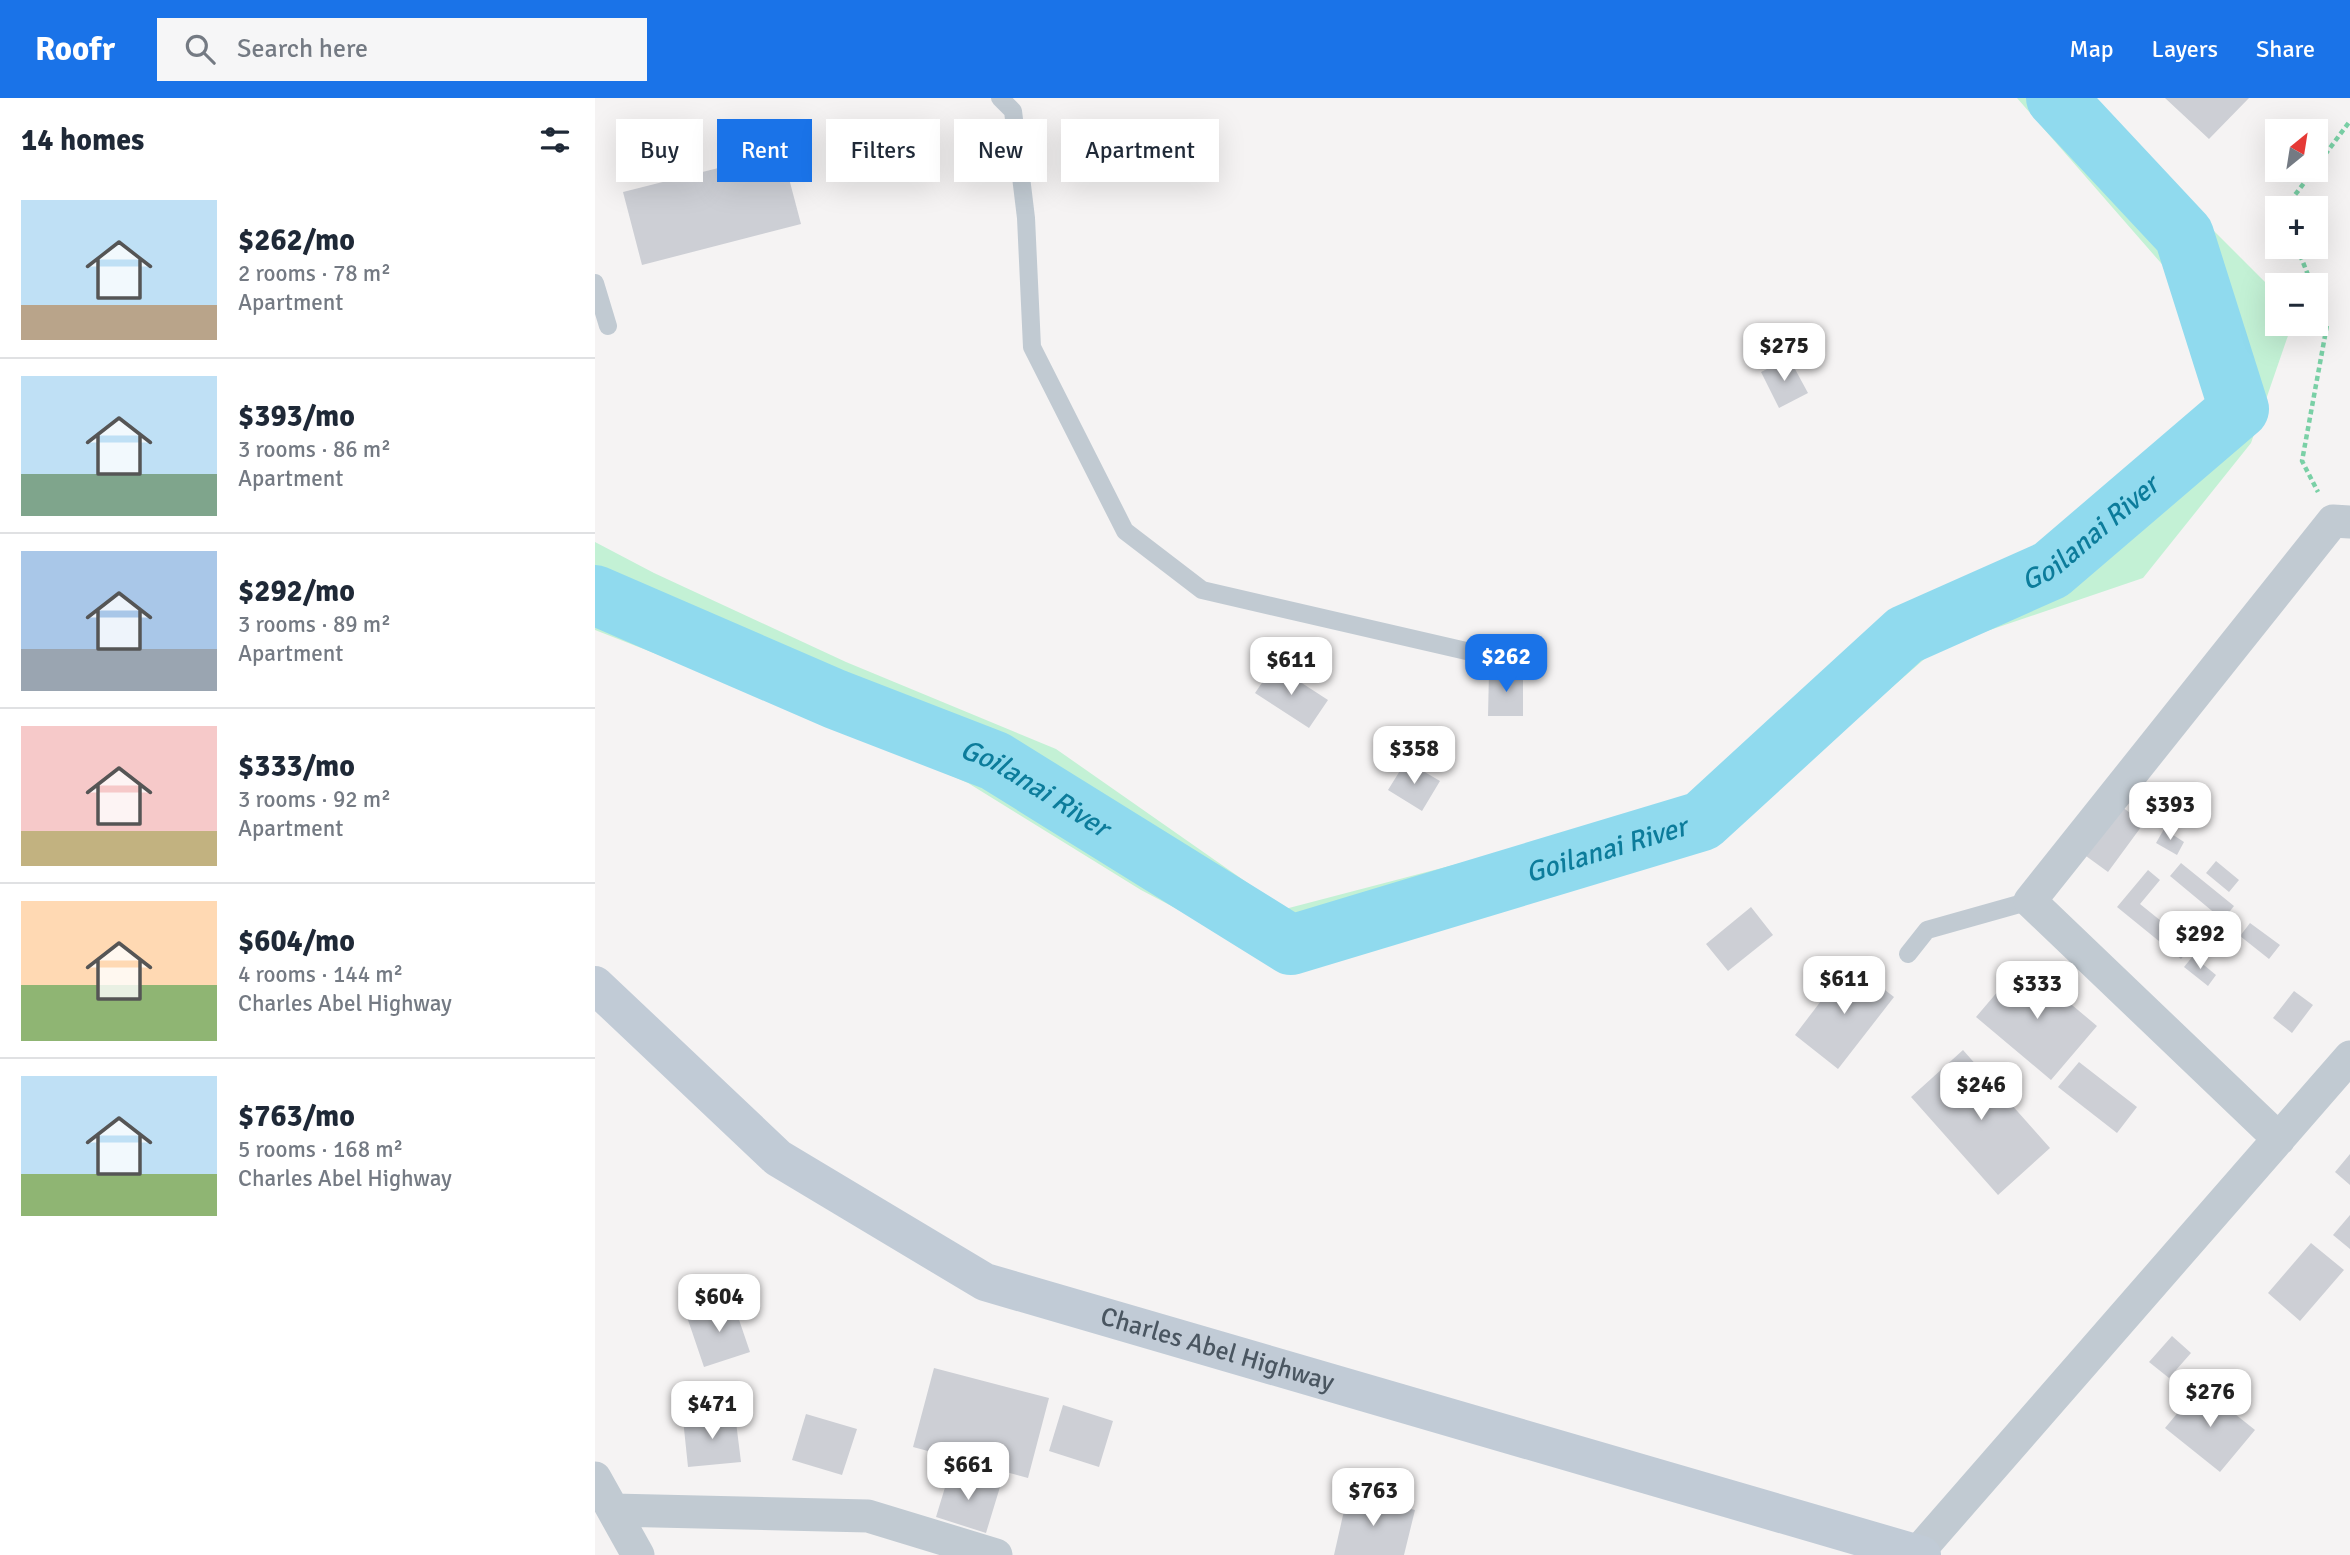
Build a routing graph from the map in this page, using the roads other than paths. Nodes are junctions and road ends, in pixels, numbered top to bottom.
1 (1000, 98) edge
2 (595, 283) edge
3 (608, 326) dead end
4 (2342, 522) edge
5 (1488, 656) dead end
6 (2030, 901) junction
7 (1908, 954) dead end
8 (595, 985) edge
9 (2350, 1057) edge
10 (2279, 1139) junction
11 (595, 1478) edge
12 (614, 1510) junction
13 (1920, 1554) edge
14 (638, 1555) edge
15 (996, 1555) edge

1 - 5 lane
2 - 3 lane
4 - 6 street
6 - 7 lane
6 - 10 street
8 - 13 main road, Charles Abel Highway
9 - 10 street
10 - 13 street
11 - 12 street
12 - 14 street
12 - 15 street

